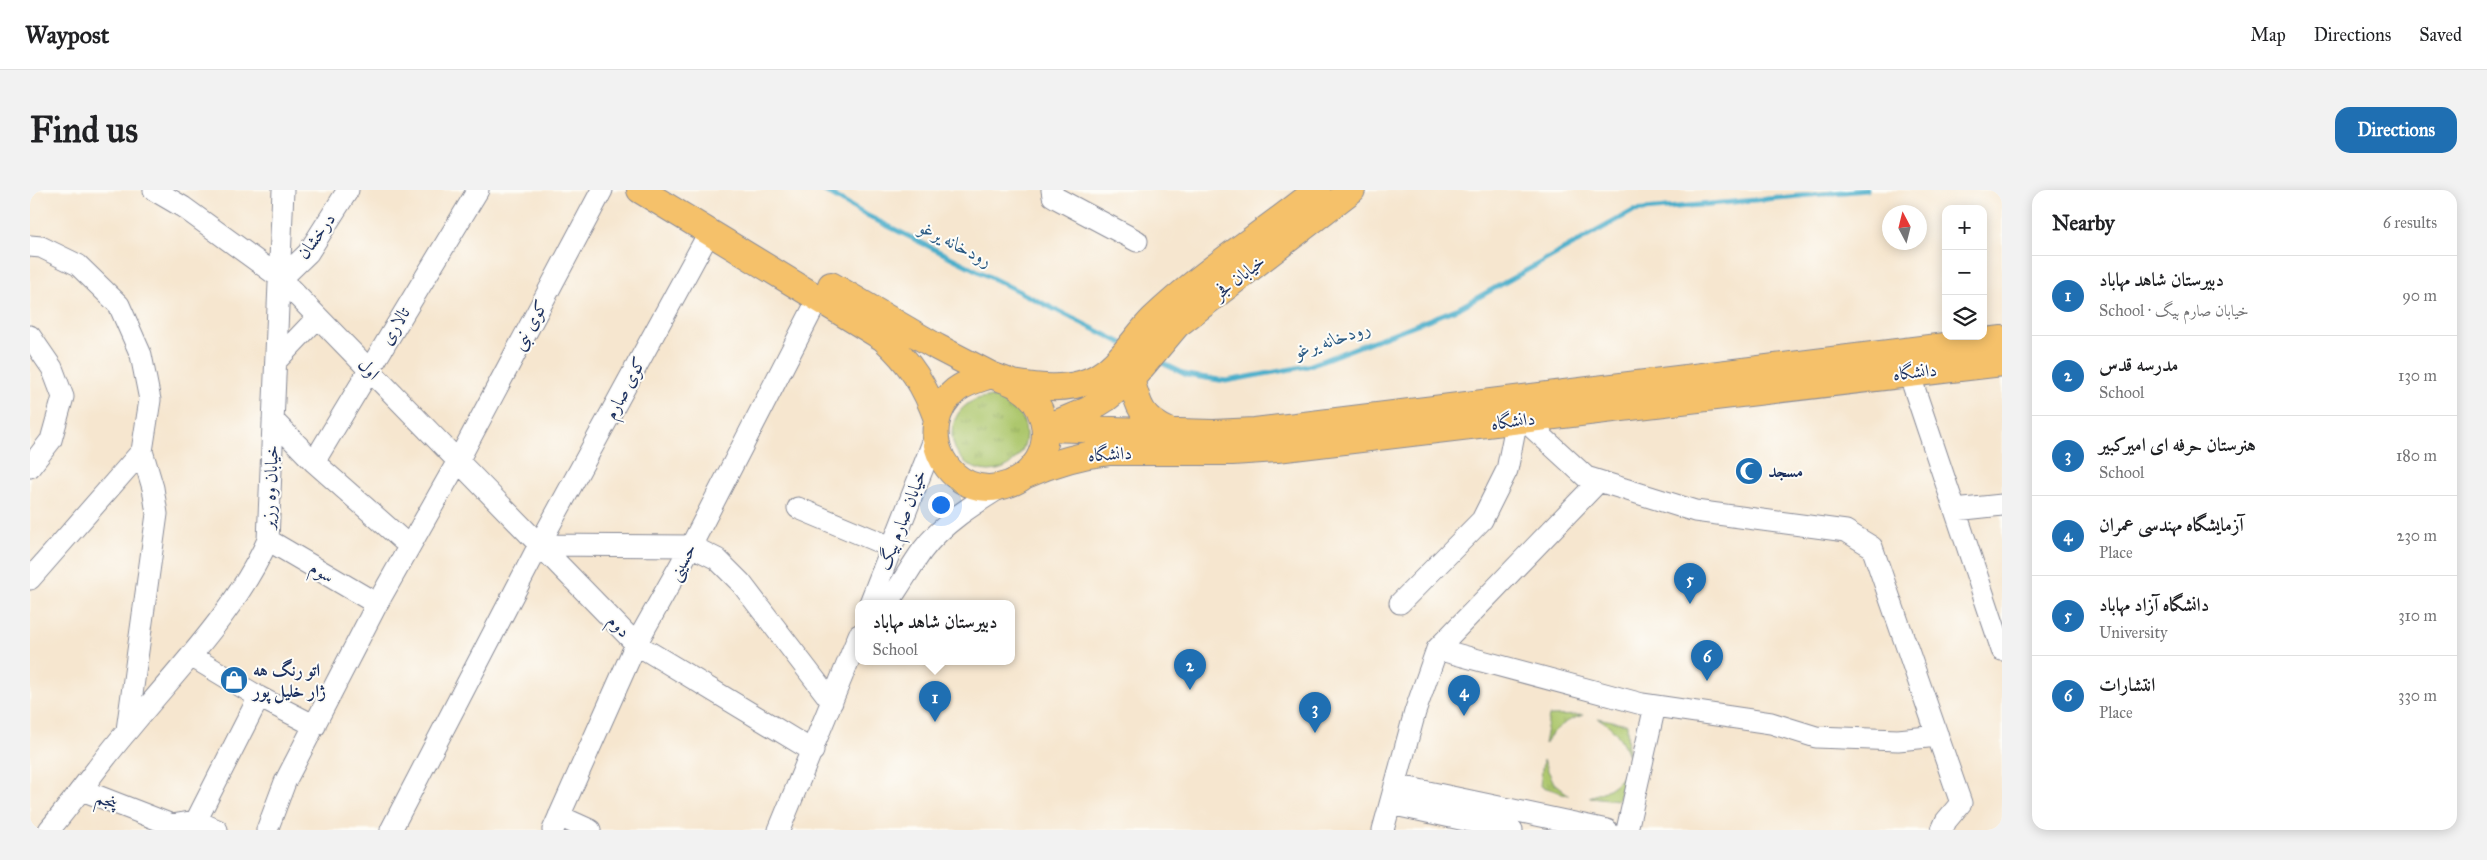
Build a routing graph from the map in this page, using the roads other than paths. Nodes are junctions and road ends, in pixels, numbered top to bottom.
1 (154, 190) edge
2 (283, 190) edge
3 (348, 190) edge
4 (478, 190) edge
5 (602, 190) edge
6 (640, 190) edge
7 (674, 190) edge
8 (1052, 190) edge
9 (1317, 190) edge
10 (1352, 190) edge
11 (710, 231) junction
12 (1137, 241) dead end
13 (30, 246) edge
14 (280, 278) junction
15 (819, 297) junction
16 (318, 318) junction
17 (1165, 322) junction
18 (30, 336) edge
19 (2002, 340) edge
20 (276, 361) junction
21 (1908, 362) junction
22 (2002, 363) edge
23 (368, 369) junction
24 (1126, 373) junction
25 (1002, 379) junction
26 (273, 420) junction
27 (1520, 420) junction
28 (936, 428) junction
29 (1045, 428) junction
30 (1169, 430) junction
31 (142, 451) junction
32 (458, 461) junction
33 (314, 462) junction
34 (30, 467) edge
35 (1014, 480) junction
36 (1598, 482) junction
37 (2002, 505) edge
38 (798, 508) dead end
39 (1955, 510) junction
40 (268, 540) junction
41 (540, 545) junction
42 (409, 546) junction
43 (691, 546) junction
44 (891, 547) junction
45 (30, 579) edge
46 (871, 600) edge
47 (890, 600) edge
48 (377, 604) junction
49 (1400, 604) dead end
50 (636, 644) junction
51 (2001, 645) edge
52 (1437, 649) junction
53 (191, 656) junction
54 (853, 658) edge
55 (258, 697) junction
56 (832, 702) junction
57 (1655, 706) junction
58 (315, 726) junction
59 (127, 730) junction
60 (1938, 736) junction
61 (813, 750) junction
62 (82, 790) junction
63 (1393, 795) junction
64 (196, 821) junction
65 (556, 823) edge
66 (172, 828) edge
67 (49, 830) edge
68 (217, 830) edge
69 (267, 830) edge
70 (391, 830) edge
71 (590, 830) edge
72 (778, 830) edge
73 (1383, 830) edge
74 (1512, 830) edge
75 (1607, 830) edge
76 (1627, 830) edge
77 (1942, 830) edge

1 - 14 street, اول
2 - 14 street, خیابان وه رزیر
3 - 14 street, درخشان
4 - 23 street, تالاری
5 - 32 street, کوی نبی
6 - 11 main road
7 - 25 main road
8 - 12 street
9 - 17 main road, خیابان فجر
10 - 17 main road, خیابان فجر
11 - 15 main road
11 - 41 street, کوی صارم
13 - 31 street
14 - 16 street, اول
14 - 20 street, خیابان وه رزیر
15 - 28 main road
15 - 43 street, حسینی
16 - 20 street
16 - 23 street, اول
17 - 24 main road, خیابان فجر
18 - 34 street
19 - 21 main road, دانشگاه
20 - 26 street, خیابان وه رزیر
21 - 22 main road, دانشگاه
21 - 27 main road, دانشگاه
21 - 30 main road, دانشگاه
21 - 39 street
23 - 32 street, اول
23 - 33 street, تالاری
24 - 25 main road
24 - 29 main road
24 - 30 main road
25 - 28 main road
25 - 29 main road
26 - 33 street
26 - 40 street, خیابان وه رزیر
27 - 35 main road, دانشگاه
27 - 36 street
27 - 49 street
28 - 35 main road
28 - 44 street, خیابان صارم بیگ
29 - 30 main road, دانشگاه
29 - 35 main road
31 - 45 street
31 - 59 street
32 - 41 street, دوم
32 - 42 street, کوی نبی
33 - 42 street
35 - 47 street, خیابان صارم بیگ
36 - 52 street
36 - 60 street
37 - 39 street
38 - 44 street
39 - 51 street
40 - 48 street, سوم
40 - 53 street, خیابان وه رزیر
41 - 43 street
41 - 50 street, دوم
41 - 70 street, کوی صارم
42 - 48 street, کوی نبی
43 - 50 street, حسینی
43 - 56 street
44 - 46 street, خیابان صارم بیگ
48 - 58 street, کوی نبی
50 - 61 street, دوم
50 - 65 street, حسینی
52 - 57 street
52 - 63 street
53 - 55 street
53 - 59 street, خیابان وه رزیر
54 - 56 street
55 - 58 street
55 - 64 street
56 - 61 street
57 - 60 street
57 - 76 street
58 - 69 street, کوی نبی
59 - 62 street, خیابان وه رزیر
60 - 77 street
61 - 72 street
62 - 66 street, پنجم
62 - 67 street, خیابان وه رزیر
63 - 73 street
63 - 74 street
63 - 75 street
64 - 66 street, پنجم
64 - 68 street
65 - 71 street

